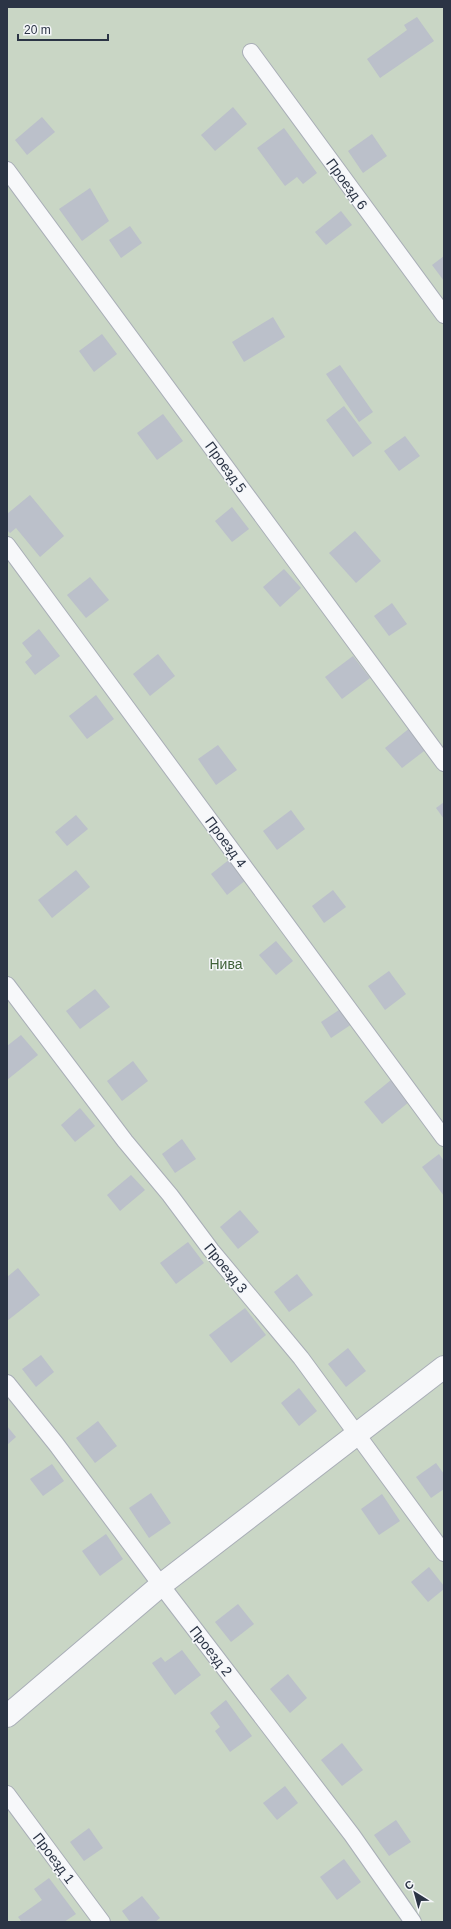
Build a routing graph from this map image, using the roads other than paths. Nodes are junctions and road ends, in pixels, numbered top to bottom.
1 (250, 52) dead end
2 (7, 170) edge
3 (444, 316) edge
4 (7, 545) edge
5 (444, 763) edge
6 (7, 985) edge
7 (444, 1138) edge
8 (444, 1367) edge
9 (7, 1383) edge
10 (357, 1434) junction
11 (444, 1553) edge
12 (161, 1585) junction
13 (7, 1716) edge
14 (7, 1794) edge
15 (102, 1922) edge
16 (412, 1922) edge

1 - 3 lane, Проезд 6
2 - 5 lane, Проезд 5
4 - 7 lane, Проезд 4
6 - 10 lane, Проезд 3
8 - 10 street
9 - 12 lane, Проезд 2
10 - 11 lane, Проезд 3
10 - 12 street
12 - 13 street
12 - 16 lane, Проезд 2
14 - 15 lane, Проезд 1

